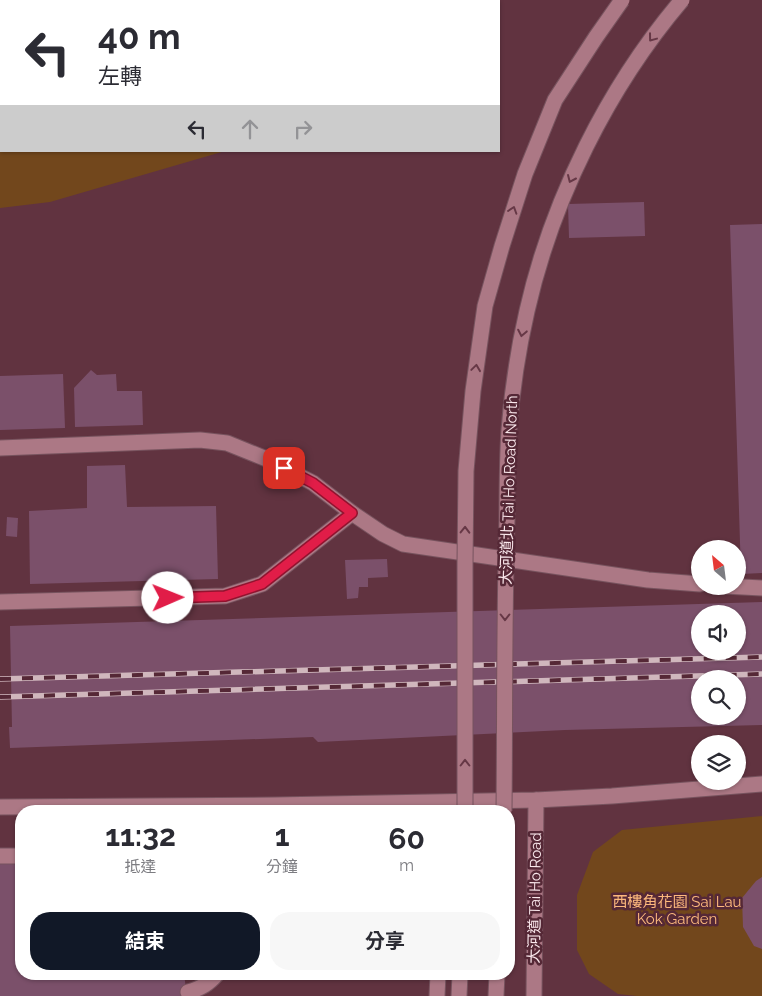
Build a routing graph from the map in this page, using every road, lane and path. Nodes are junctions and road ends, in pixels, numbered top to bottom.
1 (622, 0) edge
2 (682, 0) edge
3 (0, 448) edge
4 (352, 513) junction
5 (691, 583) edge
6 (746, 587) edge
7 (762, 588) edge
8 (0, 602) edge
9 (762, 784) edge
10 (536, 800) junction
11 (465, 805) edge
12 (470, 805) edge
13 (504, 805) edge
14 (0, 807) edge
15 (15, 807) edge
16 (0, 856) edge
17 (15, 856) edge
18 (212, 980) edge
19 (438, 980) edge
20 (460, 980) edge
21 (497, 980) edge
22 (188, 992) dead end
23 (437, 996) edge
24 (459, 996) edge
25 (496, 996) edge
26 (534, 996) edge

11 -> 1 main road, bridge
2 -> 13 main road, 大河道北 Tai Ho Road North, bridge
3 - 4 main road
4 - 5 main road
4 - 8 main road
6 - 7 main road
9 - 10 main road
10 - 12 main road
10 - 26 main road, 大河道 Tai Ho Road
14 - 15 main road
16 - 17 main road
18 - 22 main road
19 - 23 main road
20 - 24 main road
21 - 25 main road

